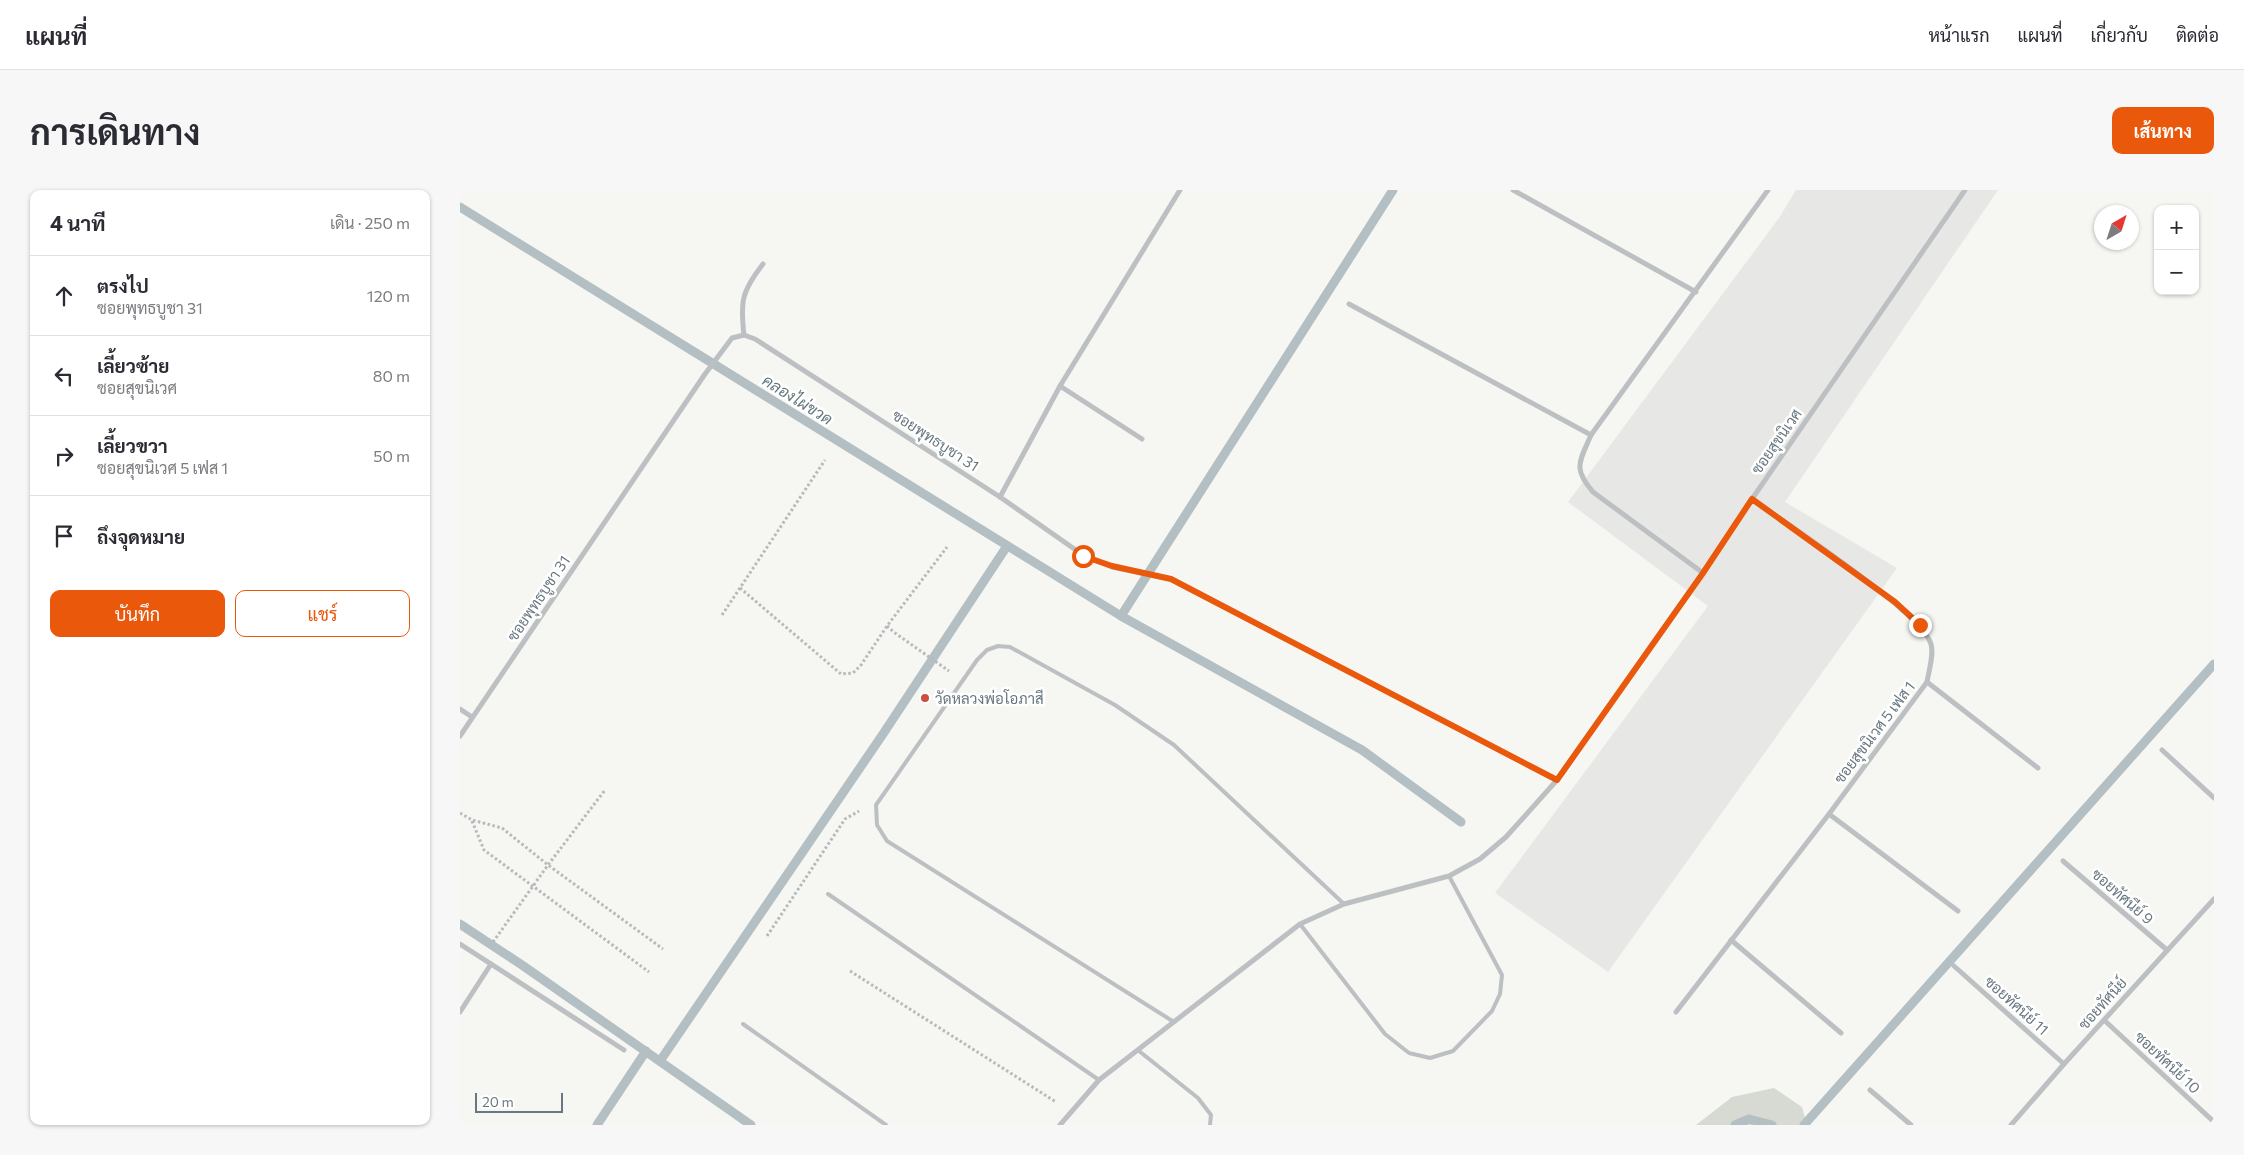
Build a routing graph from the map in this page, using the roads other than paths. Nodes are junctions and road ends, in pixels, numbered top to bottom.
1 (1180, 190) edge
2 (1512, 190) edge
3 (1768, 190) edge
4 (1965, 190) edge
5 (763, 264) dead end
6 (1696, 292) junction
7 (1349, 304) dead end
8 (744, 335) junction
9 (1060, 386) junction
10 (1591, 435) junction
11 (1142, 439) dead end
12 (1000, 497) junction
13 (1752, 499) junction
14 (1703, 573) junction
15 (1927, 682) junction
16 (460, 709) edge
17 (472, 718) junction
18 (460, 736) edge
19 (2162, 750) dead end
20 (2038, 768) dead end
21 (1557, 780) junction
22 (2214, 798) edge
23 (1829, 814) junction
24 (2063, 861) dead end
25 (1449, 876) junction
26 (828, 894) dead end
27 (2214, 899) edge
28 (1344, 904) junction
29 (1958, 911) dead end
30 (1300, 924) junction
31 (1731, 940) junction
32 (460, 944) edge
33 (2166, 950) junction
34 (491, 964) junction
35 (1954, 966) dead end
36 (460, 1012) edge
37 (1676, 1012) dead end
38 (2104, 1020) junction
39 (1174, 1022) junction
40 (743, 1024) dead end
41 (1840, 1033) dead end
42 (624, 1050) dead end
43 (1139, 1051) junction
44 (2064, 1064) junction
45 (1099, 1080) junction
46 (1870, 1090) dead end
47 (2214, 1122) edge
48 (886, 1125) edge
49 (1060, 1125) edge
50 (1210, 1125) edge
51 (1911, 1125) edge
52 (2011, 1125) edge

1 - 9 street
2 - 6 street
3 - 6 street
4 - 13 street, ซอยสุขนิเวศ
5 - 8 street
6 - 10 street
7 - 10 street
8 - 12 street, ซอยพุทธบูชา 31
8 - 17 street, ซอยพุทธบูชา 31
9 - 11 street
9 - 12 street
10 - 14 street
12 - 21 street, ซอยพุทธบูชา 31
13 - 14 street, ซอยสุขนิเวศ
13 - 15 street, ซอยสุขนิเวศ 5 เฟส 1
14 - 21 street, ซอยสุขนิเวศ
15 - 20 street
15 - 23 street, ซอยสุขนิเวศ 5 เฟส 1
16 - 17 street
17 - 18 street, ซอยพุทธบูชา 31
19 - 22 street
21 - 25 street, ซอยสุขนิเวศ
23 - 29 street
23 - 31 street, ซอยสุขนิเวศ 5 เฟส 1
24 - 33 street, ซอยทัศนีย์ 9
25 - 28 street, ซอยสุขนิเวศ
25 - 30 lane
26 - 45 lane
27 - 33 street, ซอยทัศนีย์
28 - 30 street, ซอยสุขนิเวศ
28 - 39 lane
30 - 39 street, ซอยสุขนิเวศ
31 - 37 street, ซอยสุขนิเวศ 5 เฟส 1
31 - 41 street
32 - 34 street
33 - 38 street, ซอยทัศนีย์
34 - 36 street
34 - 42 street
35 - 44 street, ซอยทัศนีย์ 11
38 - 44 street, ซอยทัศนีย์
38 - 47 street, ซอยทัศนีย์ 10
39 - 43 street, ซอยสุขนิเวศ
40 - 48 lane
43 - 45 street, ซอยสุขนิเวศ
43 - 50 lane
44 - 52 street, ซอยทัศนีย์
45 - 49 street, ซอยสุขนิเวศ
46 - 51 street

